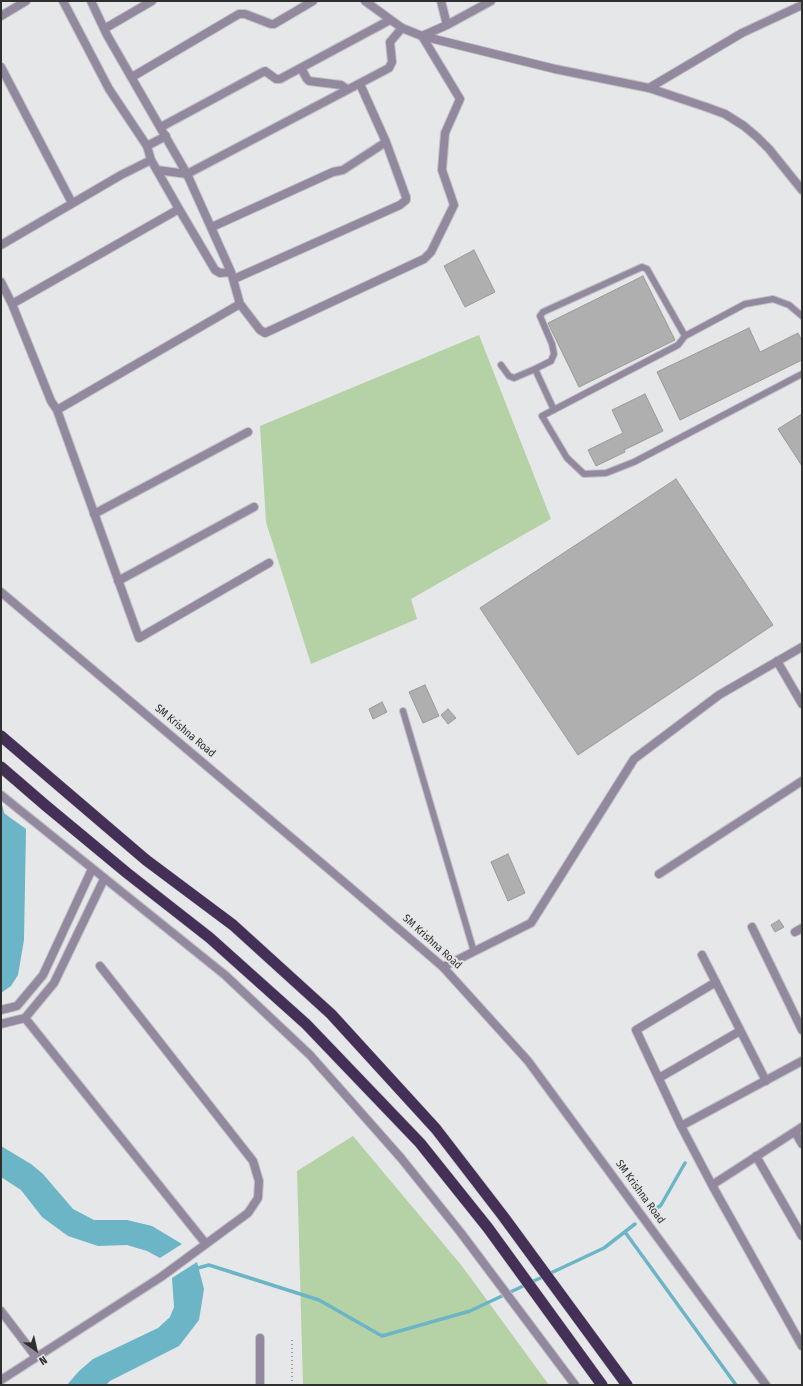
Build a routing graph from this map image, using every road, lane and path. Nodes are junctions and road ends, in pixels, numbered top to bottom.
1 (26, 1) edge
2 (63, 1) edge
3 (91, 1) edge
4 (152, 1) edge
5 (313, 1) edge
6 (365, 1) edge
7 (441, 1) edge
8 (491, 1) edge
9 (802, 5) edge
10 (1, 16) edge
11 (390, 20) junction
12 (447, 25) junction
13 (402, 28) junction
14 (104, 30) junction
15 (422, 36) junction
16 (1, 67) edge
17 (301, 68) junction
18 (132, 77) junction
19 (360, 84) junction
20 (649, 88) junction
21 (347, 89) junction
22 (161, 127) junction
23 (166, 136) junction
24 (386, 142) junction
25 (147, 146) junction
26 (151, 160) junction
27 (157, 170) junction
28 (187, 174) junction
29 (801, 185) edge
30 (72, 203) junction
31 (179, 210) junction
32 (212, 228) junction
33 (1, 245) edge
34 (233, 275) junction
35 (1, 282) edge
36 (12, 304) junction
37 (240, 304) junction
38 (802, 316) edge
39 (685, 336) junction
40 (501, 364) dead end
41 (535, 369) junction
42 (802, 374) edge
43 (57, 410) junction
44 (554, 410) junction
45 (248, 432) dead end
46 (254, 507) dead end
47 (94, 514) junction
48 (269, 563) dead end
49 (118, 581) junction
50 (1, 592) edge
51 (802, 647) edge
52 (777, 661) junction
53 (802, 704) edge
54 (403, 711) dead end
55 (1, 736) edge
56 (1, 767) edge
57 (802, 781) edge
58 (2, 796) edge
59 (92, 869) junction
60 (660, 874) dead end
61 (104, 879) junction
62 (752, 927) dead end
63 (474, 952) junction
64 (702, 955) dead end
65 (100, 966) dead end
66 (443, 967) junction
67 (716, 982) junction
68 (1, 1010) edge
69 (25, 1018) junction
70 (1, 1024) edge
71 (802, 1030) edge
72 (740, 1031) junction
73 (802, 1061) edge
74 (658, 1078) junction
75 (766, 1081) junction
76 (681, 1126) junction
77 (802, 1127) edge
78 (795, 1132) junction
79 (802, 1144) edge
80 (756, 1156) junction
81 (712, 1185) junction
82 (802, 1236) edge
83 (206, 1244) junction
84 (1, 1311) edge
85 (260, 1338) dead end
86 (292, 1340) dead end
87 (802, 1346) edge
88 (36, 1357) junction
89 (1, 1380) edge
90 (260, 1385) edge
91 (292, 1385) edge
92 (575, 1385) edge
93 (602, 1385) edge
94 (627, 1385) edge
95 (766, 1385) edge

1 - 10 street
2 - 25 street
3 - 14 street
4 - 14 street
5 - 18 street
6 - 11 street
7 - 12 street
8 - 12 street
9 - 20 street
11 - 13 street
11 - 17 street
12 - 15 street
13 - 15 street
13 - 19 street
14 - 18 street
15 - 20 street
15 - 37 street
16 - 30 street
17 - 21 street
17 - 22 street
18 - 22 street
19 - 21 street
19 - 24 street
20 - 29 street
21 - 28 street
22 - 23 street
23 - 25 street
23 - 28 street
24 - 32 street
24 - 34 street
25 - 26 street
26 - 27 street
26 - 30 street
27 - 28 street
27 - 31 street
28 - 32 street
30 - 33 street
31 - 34 street
31 - 36 street
32 - 34 street
34 - 37 street
35 - 36 street
36 - 43 street
37 - 43 street
38 - 39 lane
39 - 41 lane
39 - 44 lane
40 - 41 lane
41 - 44 lane
42 - 44 lane
43 - 47 street
45 - 47 street
46 - 49 street
47 - 49 street
48 - 49 street
50 - 66 street, SM Krishna Road
51 - 52 street
52 - 53 street
52 - 63 street
54 - 63 lane
55 - 94 highway
56 - 93 highway
57 - 60 street
58 - 59 street
59 - 61 street
59 - 68 street
61 - 69 street
61 - 92 street
62 - 71 street
63 - 66 street
64 - 67 street
65 - 83 street
66 - 95 street, SM Krishna Road
67 - 72 street
67 - 74 street
69 - 70 street
69 - 83 street
72 - 74 street
72 - 75 street
73 - 75 street
74 - 76 street
75 - 76 street
76 - 81 street
77 - 78 street
78 - 79 street
78 - 80 street
80 - 81 street
80 - 82 street
81 - 87 street
83 - 88 street
84 - 88 street
85 - 90 street
86 - 91 path
88 - 89 street

